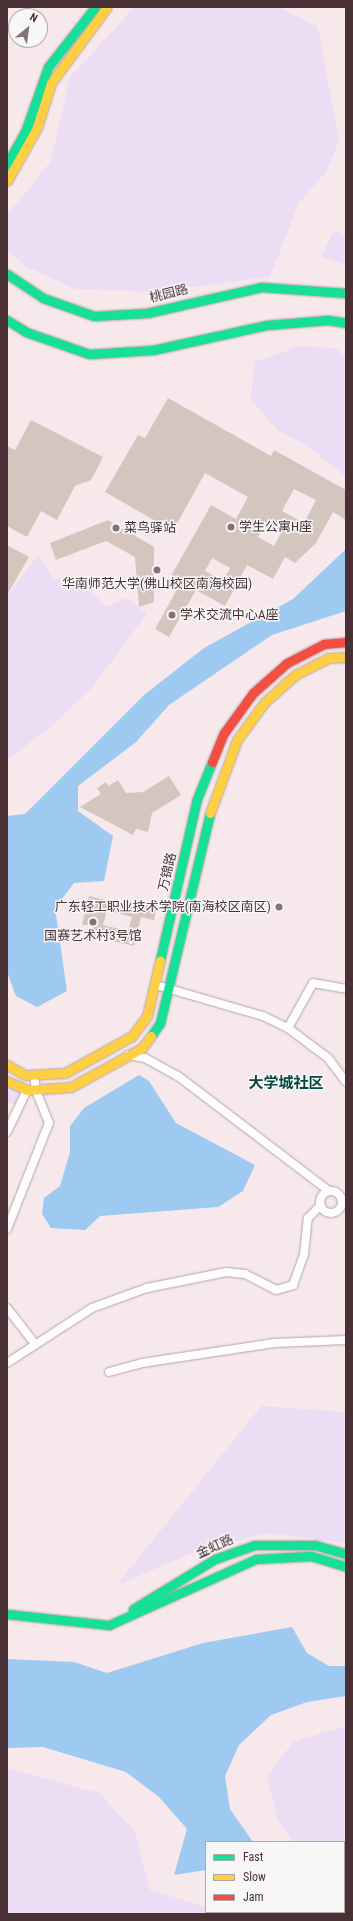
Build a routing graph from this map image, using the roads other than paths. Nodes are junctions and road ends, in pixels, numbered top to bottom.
1 (95, 7) edge
2 (107, 7) edge
3 (7, 164) edge
4 (7, 181) edge
5 (7, 274) edge
6 (346, 293) edge
7 (7, 320) edge
8 (346, 323) edge
9 (346, 642) edge
10 (346, 657) edge
11 (156, 985) junction
12 (170, 988) junction
13 (346, 989) edge
14 (288, 1028) junction
15 (128, 1055) junction
16 (7, 1065) edge
17 (34, 1075) junction
18 (7, 1081) edge
19 (346, 1082) edge
20 (31, 1090) junction
21 (7, 1132) edge
22 (329, 1191) junction
23 (321, 1206) junction
24 (343, 1210) edge
25 (7, 1229) edge
26 (7, 1308) edge
27 (346, 1340) edge
28 (35, 1344) junction
29 (7, 1363) edge
30 (109, 1372) dead end
31 (346, 1554) edge
32 (346, 1567) edge
33 (7, 1614) edge
34 (109, 1625) junction

1 - 3 street
2 - 4 street
5 - 6 street, 桃园路
7 - 8 street
9 - 11 street, 万锦路
10 - 12 street
11 - 12 street
11 - 17 street, 万锦路
12 - 14 street
12 - 15 street
13 - 14 street
14 - 19 street
15 - 20 street
15 - 22 street
16 - 17 street, 万锦路
17 - 20 street
18 - 20 street
20 - 21 street
20 - 25 street
22 - 23 street
22 - 24 street
23 - 24 street
23 - 28 street
26 - 28 street
27 - 30 street
28 - 29 street
31 - 34 street, 金虹路
32 - 34 street
33 - 34 street

